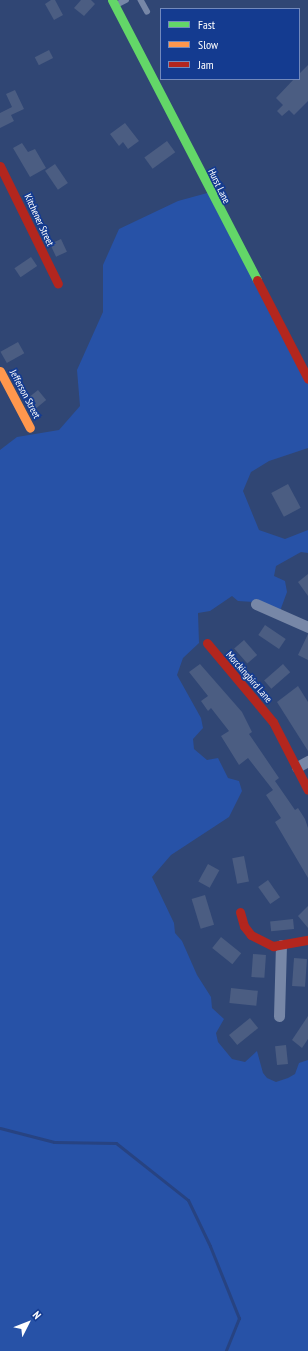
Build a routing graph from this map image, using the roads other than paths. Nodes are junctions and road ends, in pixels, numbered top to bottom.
1 (126, 0) edge
2 (141, 0) edge
3 (114, 3) edge
4 (147, 11) dead end
5 (0, 166) edge
6 (58, 284) dead end
7 (0, 371) edge
8 (308, 379) edge
9 (30, 428) dead end
10 (256, 604) dead end
11 (308, 627) edge
12 (207, 643) dead end
13 (308, 761) edge
14 (297, 767) junction
15 (308, 790) edge
16 (240, 912) dead end
17 (308, 940) edge
18 (281, 945) junction
19 (279, 1016) dead end

1 - 3 lane
2 - 4 lane
3 - 8 street, Hurst Lane
5 - 6 street, Kitchener Street
7 - 9 street, Jefferson Street
10 - 11 street
12 - 14 street, Morckingbird Lane
13 - 14 street
14 - 15 street, Morckingbird Lane
16 - 18 street
17 - 18 street
18 - 19 street

